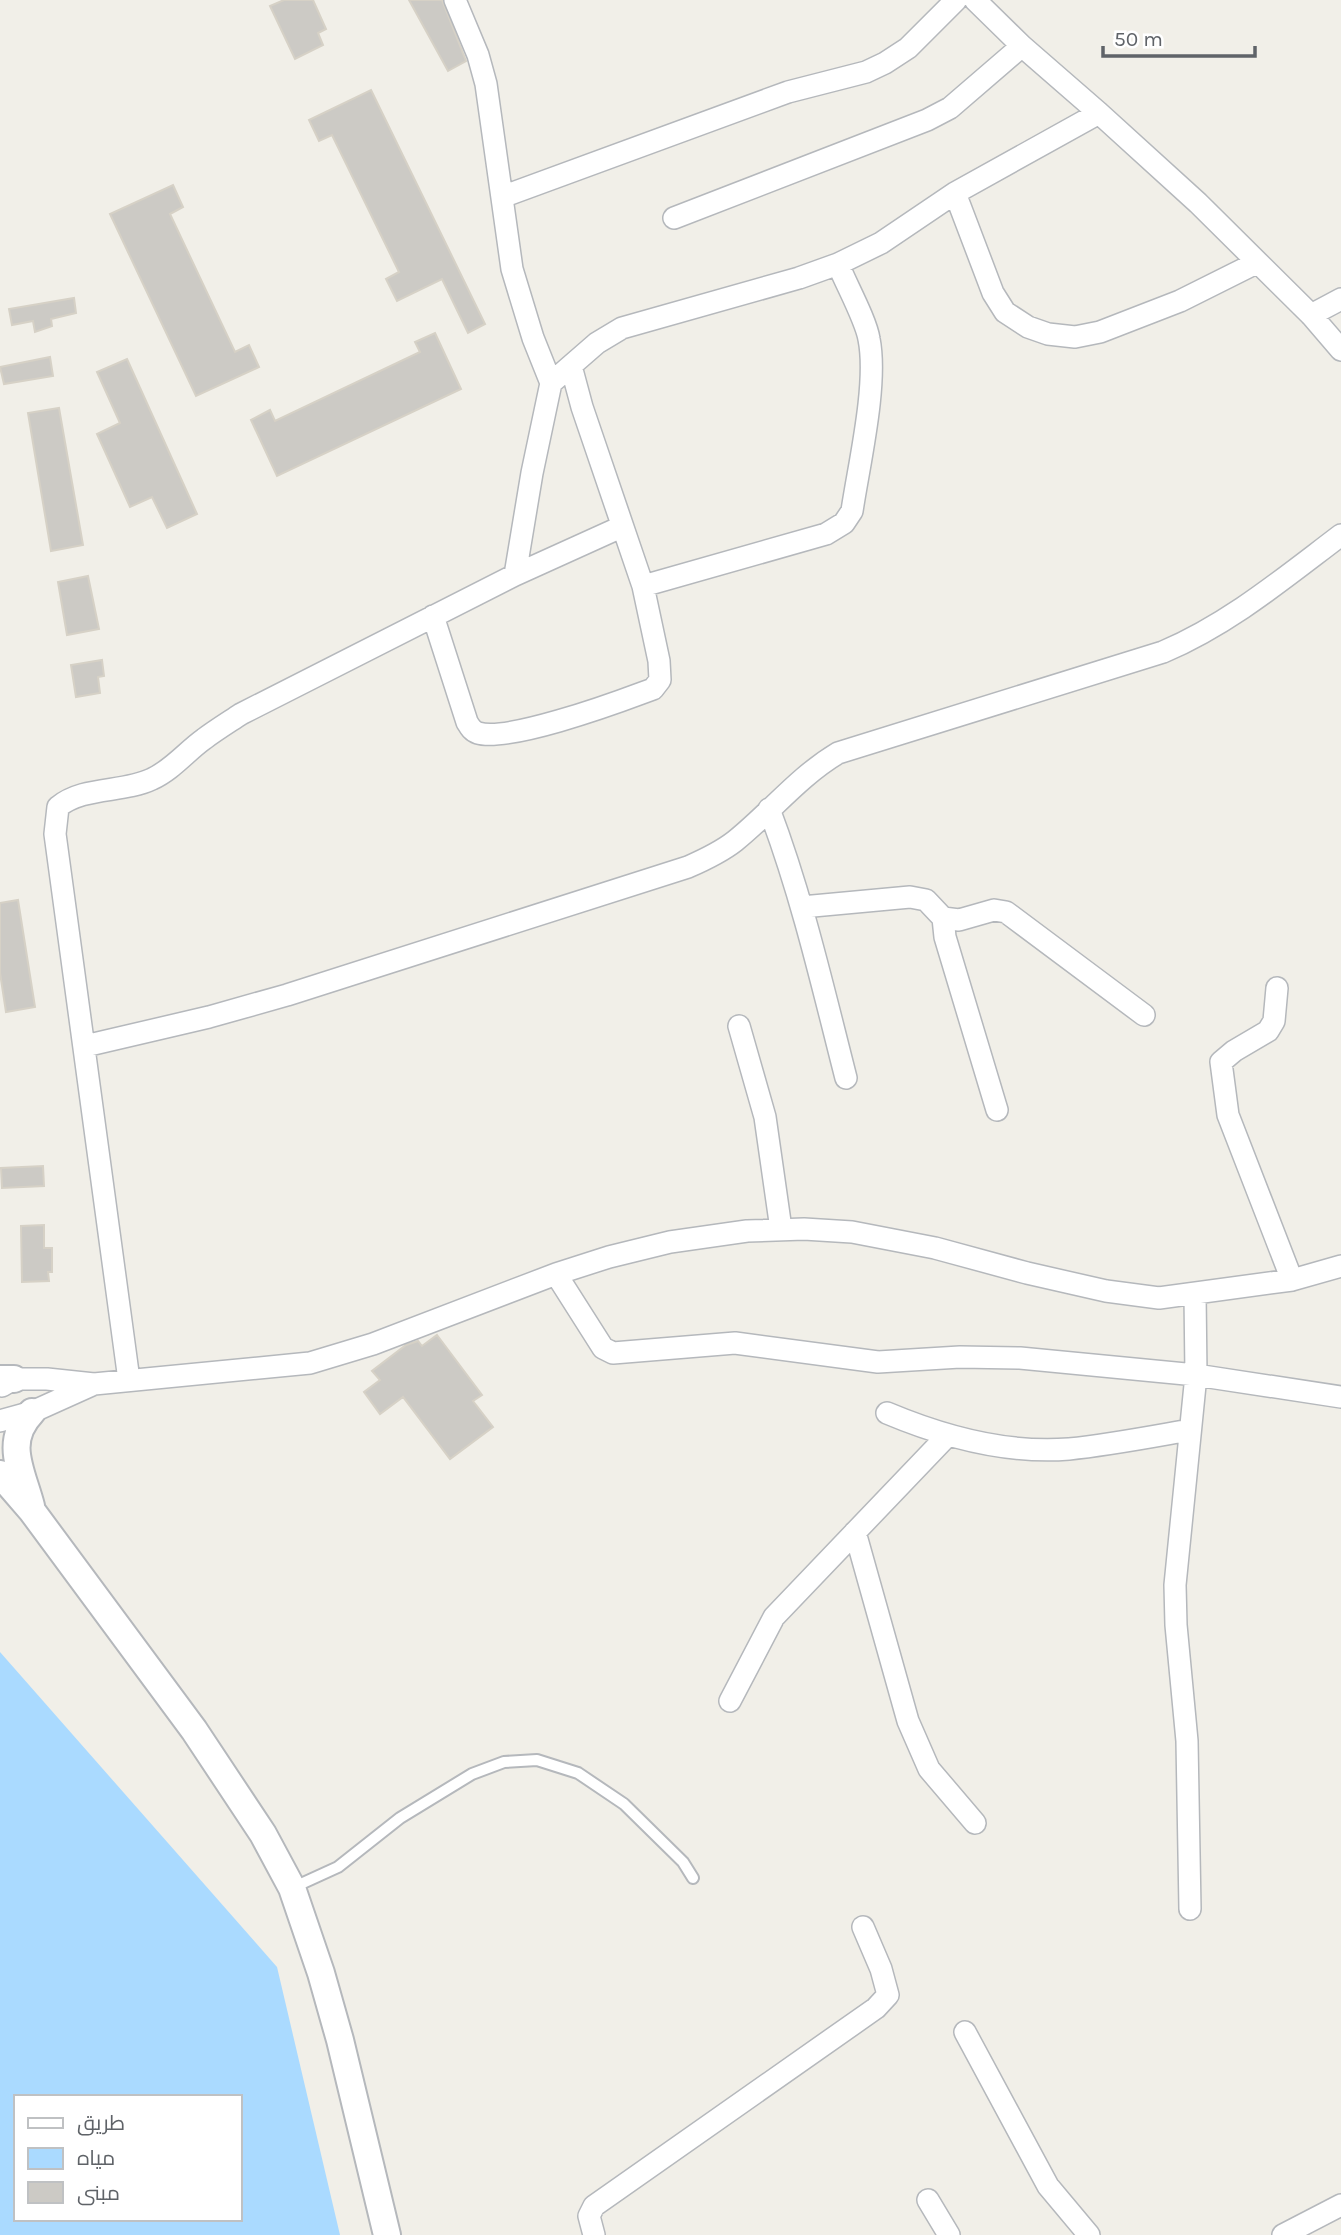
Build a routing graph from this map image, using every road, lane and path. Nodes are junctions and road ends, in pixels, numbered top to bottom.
1 (455, 0) edge
2 (956, 0) edge
3 (975, 0) edge
4 (1022, 46) junction
5 (1099, 113) junction
6 (955, 193) junction
7 (502, 197) junction
8 (674, 218) dead end
9 (1256, 263) junction
10 (838, 264) junction
11 (1341, 299) edge
12 (1311, 315) junction
13 (1341, 350) edge
14 (571, 366) junction
15 (551, 383) junction
16 (621, 527) junction
17 (1341, 535) edge
18 (515, 575) junction
19 (643, 586) junction
20 (433, 616) junction
21 (769, 809) junction
22 (802, 907) junction
23 (943, 918) junction
24 (1277, 988) dead end
25 (1144, 1014) dead end
26 (739, 1026) dead end
27 (85, 1046) junction
28 (846, 1079) dead end
29 (997, 1110) dead end
30 (781, 1229) junction
31 (1341, 1266) edge
32 (556, 1274) junction
33 (1293, 1280) junction
34 (1195, 1294) junction
35 (1196, 1375) junction
36 (129, 1380) junction
37 (5, 1382) edge
38 (94, 1384) junction
39 (1341, 1397) edge
40 (32, 1412) junction
41 (887, 1413) dead end
42 (0, 1421) edge
43 (1190, 1430) junction
44 (948, 1435) junction
45 (0, 1474) edge
46 (32, 1511) junction
47 (855, 1532) junction
48 (730, 1701) dead end
49 (975, 1823) dead end
50 (693, 1878) dead end
51 (292, 1888) junction
52 (1190, 1909) dead end
53 (863, 1927) dead end
54 (965, 2032) dead end
55 (928, 2200) dead end
56 (1341, 2205) edge
57 (387, 2235) edge
58 (594, 2235) edge
59 (949, 2235) edge
60 (1088, 2235) edge
61 (1283, 2235) edge

1 - 7 street
2 - 7 street
3 - 4 street
4 - 5 street
4 - 8 street
5 - 6 street
5 - 9 street
6 - 9 street
6 - 10 street
7 - 15 street
9 - 12 street
10 - 14 street
10 - 19 street
11 - 12 street
12 - 13 street
14 - 15 street
14 - 16 street
15 - 18 street
16 - 18 street
16 - 19 street
17 - 21 street
18 - 20 street
19 - 20 street
20 - 27 street
21 - 22 street
21 - 27 street
22 - 23 street
22 - 28 street
23 - 25 street
23 - 29 street
24 - 33 street
26 - 30 street
27 - 36 street
30 - 32 street
30 - 34 street
31 - 33 street
32 - 35 street
32 - 36 street
33 - 34 street
34 - 35 street
35 - 39 street
35 - 43 street
36 - 38 street
37 - 38 street
38 - 40 street
40 - 42 street
40 - 46 street
41 - 44 street
43 - 44 street
43 - 52 street
44 - 47 street
45 - 46 street
46 - 51 street
47 - 48 street
47 - 49 street
50 - 51 lane
51 - 57 street
53 - 58 street
54 - 60 street
55 - 59 street
56 - 61 street

